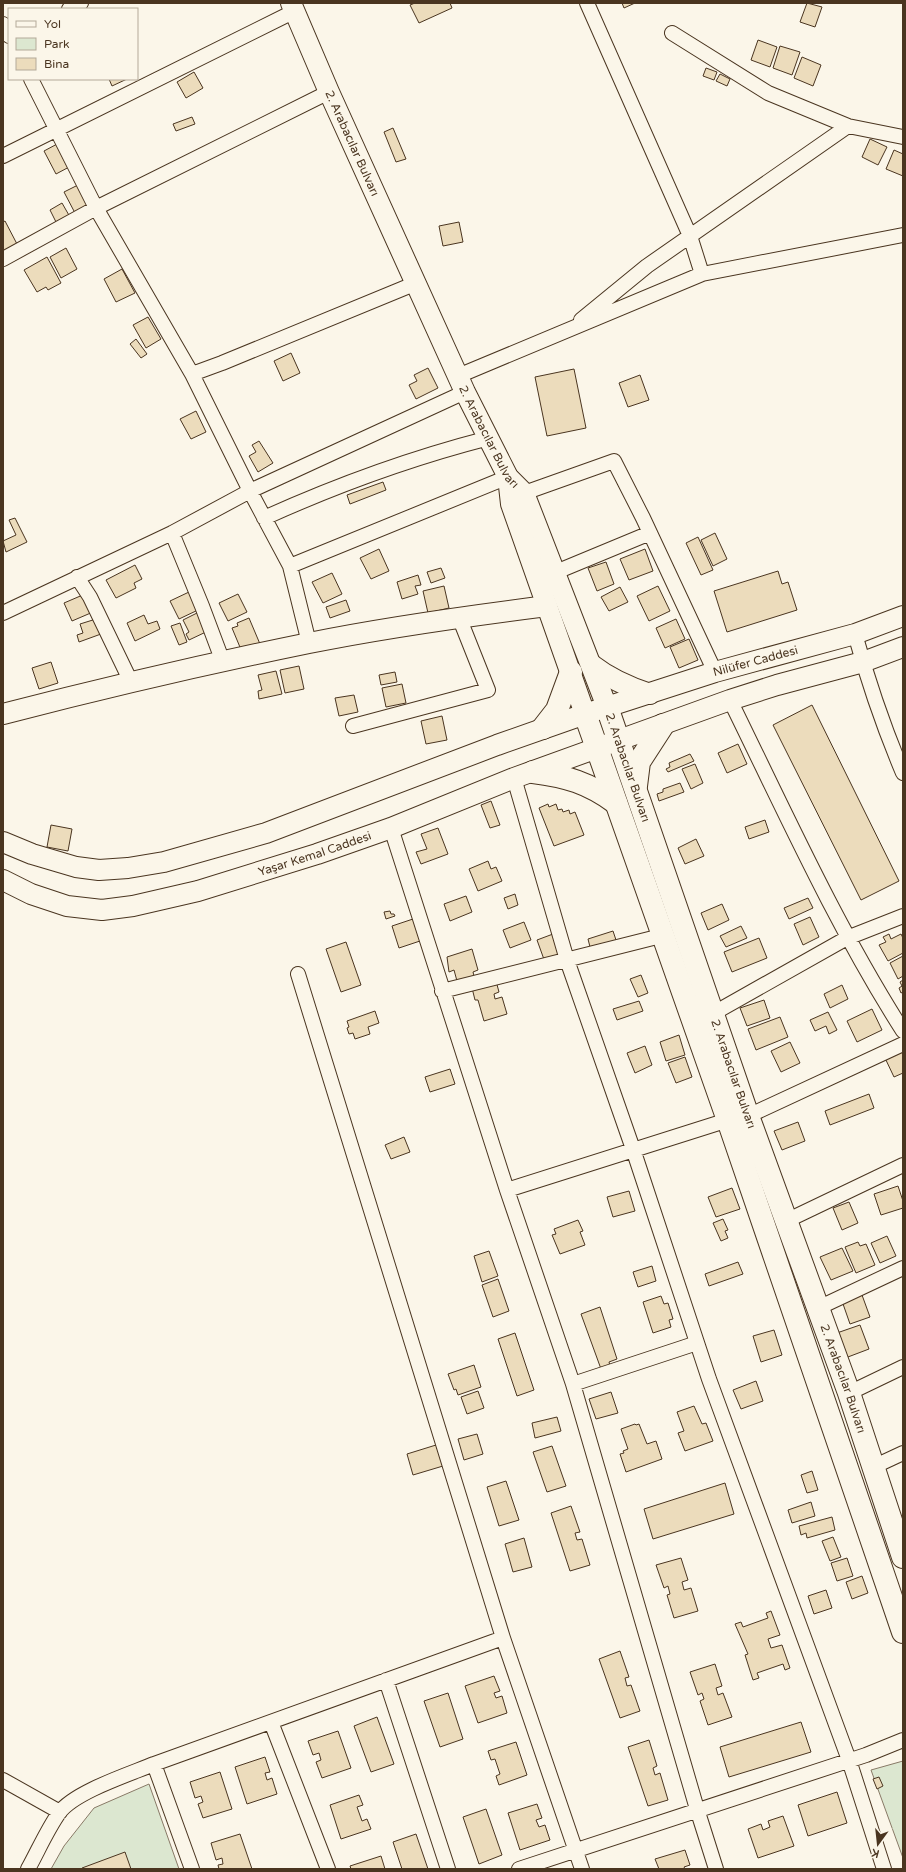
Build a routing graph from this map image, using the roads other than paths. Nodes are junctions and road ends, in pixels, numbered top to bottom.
1 (81, 3) edge
2 (587, 3) edge
3 (293, 7) edge
4 (71, 8) edge
5 (3, 24) edge
6 (672, 33) dead end
7 (8, 34) edge
8 (32, 80) edge
9 (329, 92) junction
10 (848, 126) junction
11 (57, 129) junction
12 (903, 137) edge
13 (3, 156) edge
14 (96, 208) junction
15 (903, 235) edge
16 (690, 236) junction
17 (3, 259) edge
18 (702, 274) junction
19 (414, 284) junction
20 (568, 330) junction
21 (192, 374) junction
22 (461, 384) junction
23 (488, 438) junction
24 (508, 477) junction
25 (250, 491) junction
26 (524, 494) junction
27 (264, 518) junction
28 (172, 533) junction
29 (650, 533) junction
30 (290, 566) junction
31 (556, 572) junction
32 (77, 577) junction
33 (547, 606) junction
34 (3, 613) edge
35 (903, 616) edge
36 (459, 617) junction
37 (855, 634) junction
38 (310, 642) junction
39 (903, 647) edge
40 (223, 662) junction
41 (863, 662) junction
42 (592, 665) junction
43 (571, 672) junction
44 (715, 672) junction
45 (131, 682) junction
46 (650, 694) junction
47 (730, 700) junction
48 (607, 707) junction
49 (3, 714) edge
50 (585, 714) junction
51 (663, 725) junction
52 (353, 726) dead end
53 (543, 728) junction
54 (619, 741) junction
55 (597, 749) junction
56 (903, 773) edge
57 (523, 775) junction
58 (636, 787) junction
59 (616, 803) junction
60 (391, 828) junction
61 (3, 842) edge
62 (3, 880) edge
63 (903, 916) edge
64 (657, 937) dead end
65 (847, 938) junction
66 (567, 960) junction
67 (298, 974) dead end
68 (442, 991) junction
69 (714, 1012) junction
70 (903, 1031) edge
71 (903, 1044) edge
72 (738, 1118) junction
73 (633, 1150) junction
74 (903, 1165) edge
75 (507, 1190) junction
76 (786, 1220) junction
77 (903, 1268) edge
78 (818, 1308) junction
79 (697, 1342) junction
80 (903, 1367) edge
81 (573, 1384) junction
82 (849, 1393) junction
83 (903, 1452) edge
84 (873, 1467) junction
85 (902, 1553) edge
86 (903, 1632) edge
87 (503, 1638) junction
88 (386, 1680) junction
89 (271, 1722) junction
90 (903, 1740) edge
91 (849, 1760) junction
92 (154, 1764) junction
93 (3, 1780) edge
94 (697, 1809) junction
95 (60, 1812) junction
96 (575, 1850) junction
97 (28, 1869) edge
98 (192, 1869) edge
99 (328, 1869) edge
100 (448, 1869) edge
101 (519, 1869) edge
102 (582, 1869) edge
103 (716, 1869) edge
104 (884, 1869) edge

1 - 4 street
2 - 16 street
3 - 9 street, 2. Arabacılar Bulvarı
3 - 11 street
5 - 7 street
6 - 10 street
8 - 11 street
9 - 14 street
9 - 19 street, 2. Arabacılar Bulvarı
10 - 12 street
10 - 16 street
11 - 13 street
11 - 14 street
14 - 17 street
14 - 21 street
15 - 18 street
16 - 18 street
16 - 20 street
18 - 20 street
19 - 21 street
19 - 22 street, 2. Arabacılar Bulvarı
20 - 22 street
21 - 25 street
22 - 23 street, 2. Arabacılar Bulvarı
22 - 25 street
23 - 24 street, 2. Arabacılar Bulvarı
23 - 27 street
24 - 26 street, 2. Arabacılar Bulvarı
24 - 30 street
24 - 33 street
25 - 27 street
25 - 28 street
26 - 29 street
26 - 31 street, 2. Arabacılar Bulvarı
27 - 30 street
28 - 32 street
28 - 40 street
29 - 31 street
29 - 44 street
30 - 38 street
31 - 42 street, 2. Arabacılar Bulvarı
32 - 34 street
32 - 45 street
33 - 36 street
33 - 43 street
35 - 37 street, Nilüfer Caddesi
36 - 38 street
36 - 52 street
37 - 41 street
37 - 44 street, Nilüfer Caddesi
38 - 40 street
39 - 41 street, Yaşar Kemal Caddesi
40 - 45 street
41 - 47 street, Yaşar Kemal Caddesi
41 - 56 street
42 - 46 street
42 - 48 street, 2. Arabacılar Bulvarı
43 - 50 street
43 - 53 main road
44 - 46 street, Nilüfer Caddesi
45 - 49 street
46 - 48 street, Nilüfer Caddesi
47 - 51 street, Yaşar Kemal Caddesi
47 - 65 street
48 - 50 street
48 - 54 main road, 2. Arabacılar Bulvarı
50 - 53 street
50 - 55 main road
51 - 54 street, Yaşar Kemal Caddesi
51 - 58 main road
53 - 61 street
54 - 55 street, Yaşar Kemal Caddesi
54 - 58 main road, 2. Arabacılar Bulvarı
55 - 57 street, Yaşar Kemal Caddesi
55 - 59 main road
57 - 59 main road
57 - 60 street, Yaşar Kemal Caddesi
57 - 66 street
58 - 69 main road, 2. Arabacılar Bulvarı
59 - 72 main road
60 - 62 street, Yaşar Kemal Caddesi
60 - 68 street
63 - 65 street
64 - 66 street
65 - 69 street
65 - 70 street
66 - 68 street
66 - 73 street
67 - 87 street
68 - 75 street
69 - 72 main road, 2. Arabacılar Bulvarı
71 - 72 street
72 - 73 street
72 - 76 main road, 2. Arabacılar Bulvarı
72 - 86 main road
73 - 75 street
73 - 79 street
74 - 76 street
75 - 81 street
76 - 78 main road, 2. Arabacılar Bulvarı
77 - 78 street
78 - 82 main road, 2. Arabacılar Bulvarı
79 - 81 street
79 - 91 street
80 - 82 street
81 - 94 street
82 - 84 main road, 2. Arabacılar Bulvarı
83 - 84 street
84 - 85 main road, 2. Arabacılar Bulvarı
87 - 88 street
87 - 96 street
88 - 89 street
88 - 100 street
89 - 92 street
89 - 99 street
90 - 91 street
91 - 94 street
91 - 104 street
92 - 95 street
92 - 98 street
93 - 95 street
94 - 96 street
94 - 103 street
95 - 97 street
96 - 101 street
96 - 102 street

